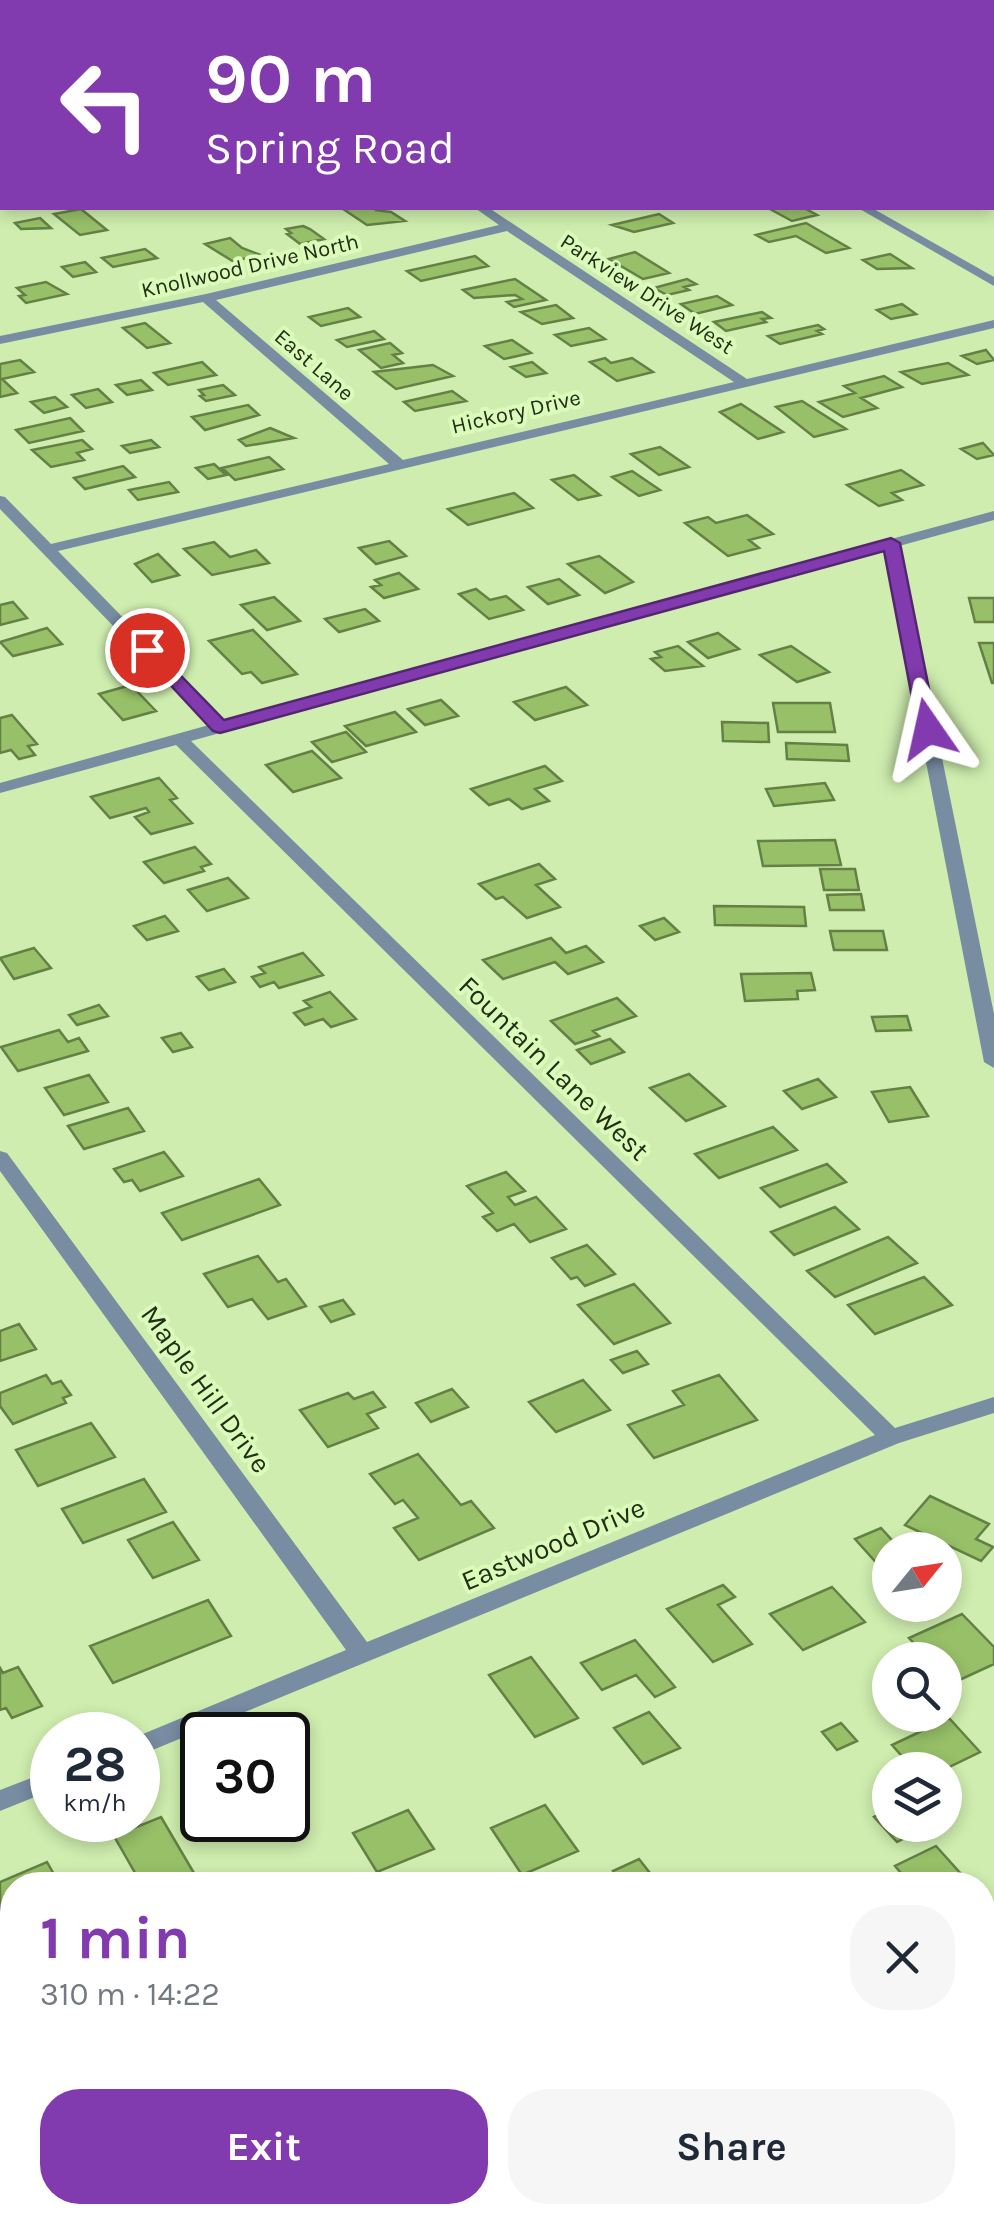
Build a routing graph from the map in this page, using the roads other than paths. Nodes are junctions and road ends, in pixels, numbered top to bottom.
1 (484, 210) edge
2 (868, 210) edge
3 (508, 226) junction
4 (994, 282) edge
5 (206, 298) junction
6 (994, 324) edge
7 (0, 340) edge
8 (742, 380) junction
9 (397, 463) junction
10 (0, 500) edge
11 (994, 515) edge
12 (891, 543) junction
13 (49, 549) junction
14 (220, 727) junction
15 (178, 738) junction
16 (0, 788) edge
17 (994, 1062) edge
18 (0, 1157) edge
19 (994, 1405) edge
20 (891, 1437) junction
21 (363, 1655) junction
22 (160, 1737) edge
23 (30, 1789) edge
24 (0, 1801) edge

1 - 3 street, Parkview Drive West
2 - 4 street
3 - 5 street, Knollwood Drive North
3 - 8 street, Parkview Drive West
5 - 7 street, Knollwood Drive North
5 - 9 street, East Lane
6 - 8 street, Hickory Drive
8 - 9 street, Hickory Drive
9 - 13 street, Hickory Drive
10 - 13 street
11 - 12 street
12 - 14 street
12 - 17 street
13 - 14 street
14 - 15 street
15 - 16 street
15 - 20 street, Fountain Lane West
18 - 21 street, Maple Hill Drive
19 - 20 street, Eastwood Drive
20 - 21 street, Eastwood Drive
21 - 22 street, Eastwood Drive
23 - 24 street

